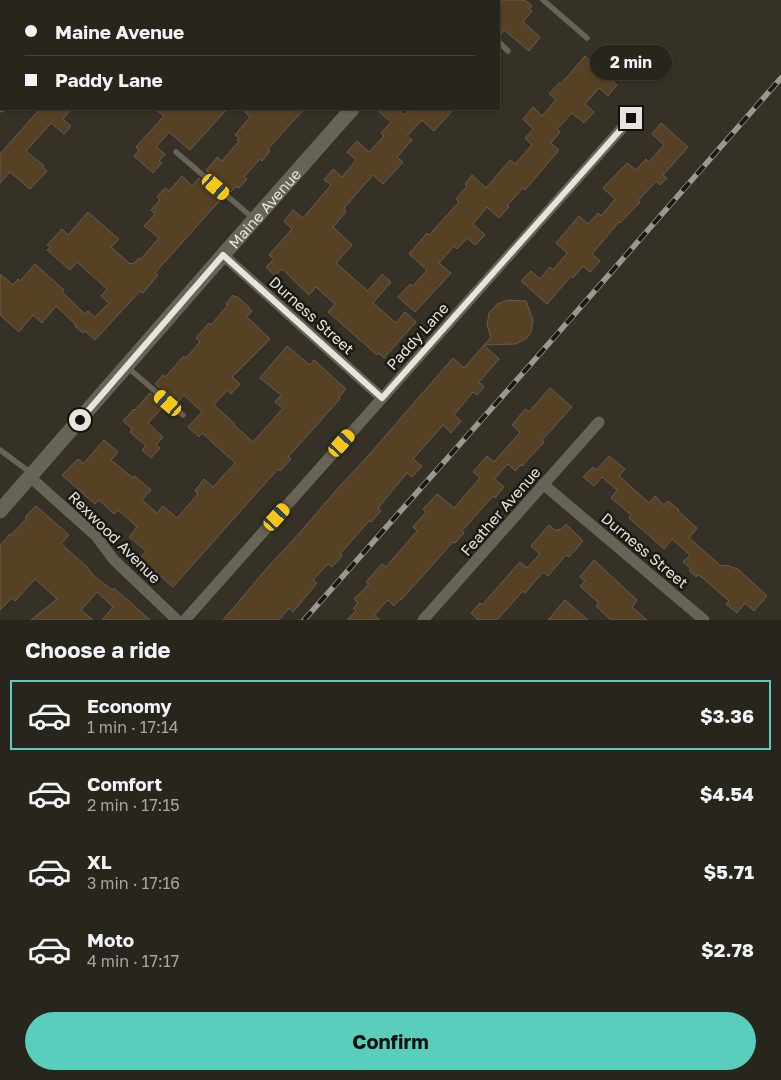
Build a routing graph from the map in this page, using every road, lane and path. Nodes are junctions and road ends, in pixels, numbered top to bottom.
1 (543, 0) edge
2 (587, 38) dead end
3 (500, 43) edge
4 (508, 50) dead end
5 (351, 110) edge
6 (631, 118) dead end
7 (176, 152) dead end
8 (254, 220) junction
9 (223, 255) junction
10 (126, 366) junction
11 (382, 398) junction
12 (182, 415) dead end
13 (599, 422) dead end
14 (0, 450) edge
15 (32, 476) junction
16 (543, 484) junction
17 (0, 511) edge
18 (177, 620) edge
19 (185, 620) edge
20 (423, 620) edge
21 (704, 620) edge

1 - 2 lane
3 - 4 lane
5 - 8 street, Maine Avenue
6 - 11 street, Paddy Lane
7 - 8 lane
8 - 9 street, Maine Avenue
9 - 10 street, Maine Avenue
9 - 11 street, Durness Street
10 - 12 lane
10 - 15 street, Maine Avenue
11 - 19 street, Paddy Lane
13 - 16 street, Feather Avenue
14 - 15 lane
15 - 17 street, Maine Avenue
15 - 18 street, Rexwood Avenue
16 - 20 street, Feather Avenue
16 - 21 street, Durness Street

